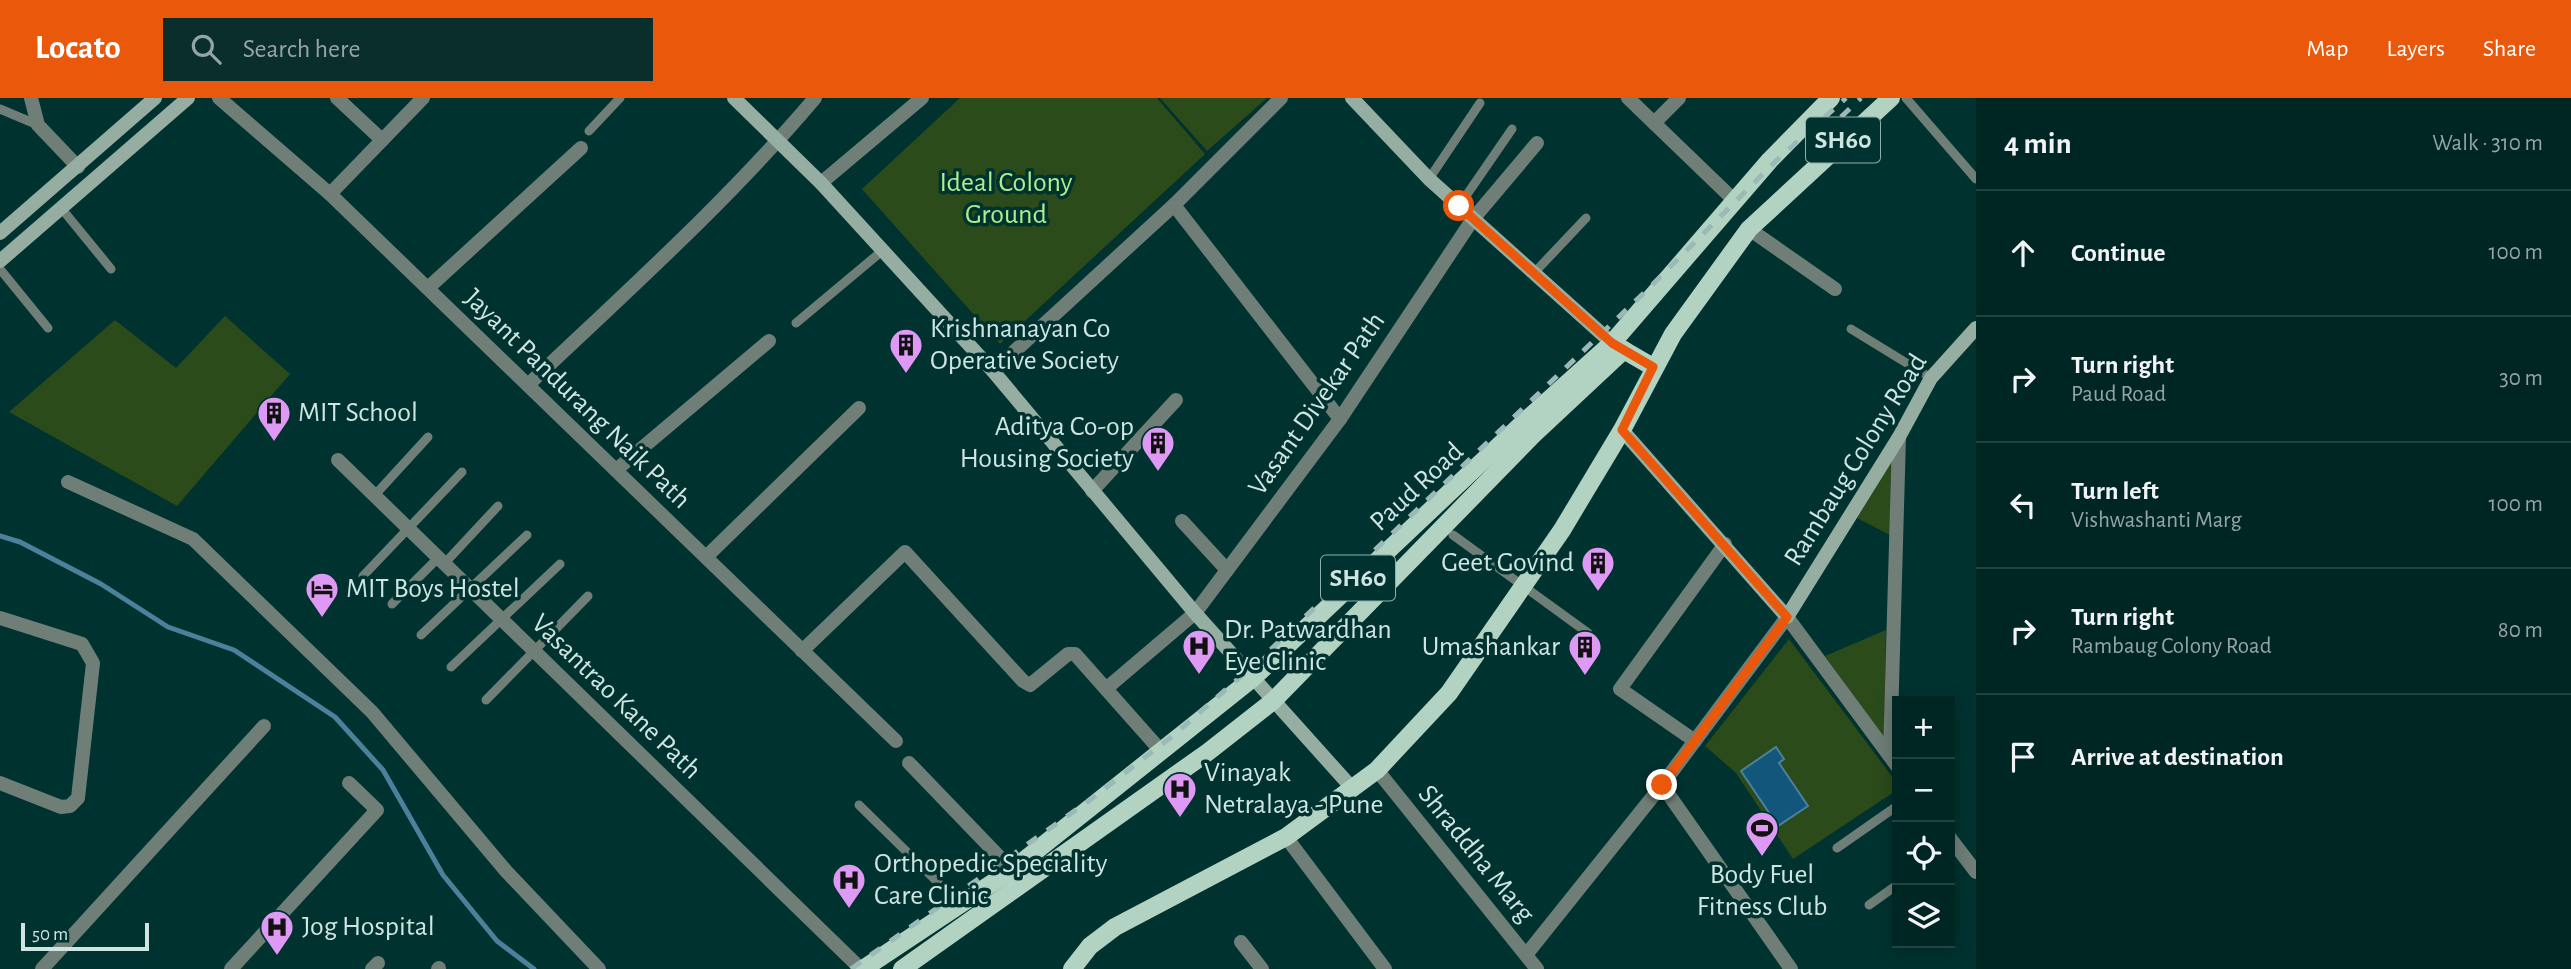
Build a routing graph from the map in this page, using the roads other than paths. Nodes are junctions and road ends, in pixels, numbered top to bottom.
1 (30, 98) edge
2 (155, 98) edge
3 (188, 98) edge
4 (219, 98) edge
5 (337, 98) edge
6 (423, 98) edge
7 (620, 98) edge
8 (734, 98) edge
9 (815, 98) edge
10 (922, 98) edge
11 (1281, 98) edge
12 (1353, 98) edge
13 (1628, 98) edge
14 (1679, 98) edge
15 (1831, 98) edge
16 (1891, 98) edge
17 (1906, 98) edge
18 (1480, 103) dead end
19 (0, 109) edge
20 (1654, 123) junction
21 (37, 125) junction
22 (1512, 129) dead end
23 (589, 131) dead end
24 (382, 140) junction
25 (778, 142) junction
26 (1537, 143) dead end
27 (581, 148) dead end
28 (78, 167) junction
29 (1429, 179) junction
30 (1976, 179) edge
31 (821, 183) junction
32 (330, 194) junction
33 (1736, 202) junction
34 (1174, 205) junction
35 (1459, 206) junction
36 (62, 209) junction
37 (1586, 218) dead end
38 (1473, 219) junction
39 (1749, 229) junction
40 (0, 233) edge
41 (882, 251) junction
42 (0, 261) edge
43 (0, 269) edge
44 (111, 269) dead end
45 (1534, 273) junction
46 (428, 288) junction
47 (1835, 289) dead end
48 (796, 323) dead end
49 (48, 328) dead end
50 (1976, 328) edge
51 (1851, 329) dead end
52 (769, 341) dead end
53 (1618, 346) junction
54 (1653, 367) junction
55 (993, 371) junction
56 (1931, 378) junction
57 (528, 385) junction
58 (1176, 400) dead end
59 (859, 408) dead end
60 (1340, 419) junction
61 (1622, 430) junction
62 (428, 437) dead end
63 (1899, 437) junction
64 (338, 460) dead end
65 (616, 470) junction
66 (463, 472) dead end
67 (68, 482) dead end
68 (1093, 491) junction
69 (374, 496) junction
70 (498, 506) dead end
71 (1182, 521) dead end
72 (408, 529) junction
73 (527, 535) dead end
74 (1453, 535) dead end
75 (1725, 544) junction
76 (706, 557) junction
77 (441, 561) junction
78 (559, 564) dead end
79 (1227, 570) junction
80 (363, 576) dead end
81 (1523, 587) junction
82 (471, 590) junction
83 (589, 596) dead end
84 (392, 604) dead end
85 (1195, 613) junction
86 (1787, 617) junction
87 (0, 618) edge
88 (502, 621) junction
89 (1588, 633) dead end
90 (421, 635) dead end
91 (802, 650) junction
92 (534, 652) junction
93 (451, 667) dead end
94 (1252, 678) junction
95 (1108, 687) junction
96 (486, 700) dead end
97 (1273, 701) junction
98 (264, 726) dead end
99 (895, 741) dead end
100 (1695, 741) junction
101 (1161, 751) junction
102 (1893, 759) edge
103 (1892, 760) edge
104 (909, 764) dead end
105 (1377, 770) junction
106 (0, 783) edge
107 (349, 783) dead end
108 (1662, 785) junction
109 (1353, 789) junction
110 (859, 805) dead end
111 (1892, 810) edge
112 (1286, 837) junction
113 (1837, 848) dead end
114 (1955, 848) edge
115 (1012, 870) junction
116 (1976, 872) edge
117 (1892, 889) edge
118 (961, 905) junction
119 (1869, 905) dead end
120 (1241, 942) dead end
121 (1526, 955) junction
122 (42, 969) edge
123 (230, 969) edge
124 (599, 969) edge
125 (862, 969) edge
126 (902, 969) edge
127 (1072, 969) edge
128 (1262, 969) edge
129 (1385, 969) edge
130 (1537, 969) edge
131 (1791, 969) edge

1 - 21 street
2 - 28 street
3 - 36 street
4 - 32 street, Jayant Pandurang Naik Path
5 - 24 street
6 - 24 street
7 - 23 lane
8 - 25 street
9 - 25 street
10 - 31 street
11 - 34 street
12 - 29 street
13 - 20 street
14 - 20 street
15 - 33 main road, Paud Road / SH60
16 - 39 main road, SH60
17 - 30 lane
18 - 29 lane
19 - 21 lane
20 - 33 street
21 - 28 street
22 - 35 lane
24 - 32 street
25 - 31 street
25 - 57 street
26 - 38 street, Vasant Divekar Path
27 - 46 street
28 - 40 street
29 - 35 street
31 - 41 street
32 - 46 street, Jayant Pandurang Naik Path
33 - 53 main road, Paud Road / SH60
34 - 55 street
34 - 60 street
35 - 38 street
36 - 42 street
36 - 44 lane
37 - 45 lane
38 - 45 street
38 - 60 street, Vasant Divekar Path
39 - 47 street
39 - 54 main road, SH60
41 - 48 lane
41 - 55 street
43 - 49 lane
45 - 53 street
46 - 57 street, Jayant Pandurang Naik Path
50 - 56 street, Rambaug Colony Road
51 - 56 lane
52 - 65 street
53 - 54 main road
53 - 94 main road, Paud Road / SH60
53 - 97 main road
54 - 61 main road, SH60
55 - 68 street
56 - 63 street, Rambaug Colony Road
57 - 65 street, Jayant Pandurang Naik Path
58 - 68 street
59 - 76 street
60 - 79 street, Vasant Divekar Path
61 - 75 street
61 - 81 main road, SH60
62 - 69 lane
63 - 86 street, Rambaug Colony Road
63 - 102 street
64 - 69 street, Vasantrao Kane Path
65 - 76 street, Jayant Pandurang Naik Path
66 - 72 lane
67 - 124 street
68 - 85 street
69 - 72 street, Vasantrao Kane Path
70 - 77 lane
71 - 79 street
72 - 77 street, Vasantrao Kane Path
72 - 80 lane
73 - 82 lane
74 - 81 lane
75 - 86 street
75 - 100 street
76 - 91 street, Jayant Pandurang Naik Path
77 - 82 street, Vasantrao Kane Path
77 - 84 lane
78 - 88 lane
79 - 85 street, Vasant Divekar Path
81 - 89 lane
81 - 105 main road, SH60
82 - 88 street, Vasantrao Kane Path
82 - 90 lane
83 - 92 lane
85 - 94 street
85 - 95 street, Vasant Divekar Path
86 - 100 street, Rambaug Colony Road
86 - 103 street
87 - 106 street
88 - 92 street, Vasantrao Kane Path
88 - 93 lane
91 - 95 street
91 - 99 street, Jayant Pandurang Naik Path
92 - 96 lane
92 - 125 street, Vasantrao Kane Path
94 - 97 street
94 - 101 main road, Paud Road / SH60
95 - 101 street
97 - 109 street
97 - 126 main road
98 - 122 street
100 - 108 street, Rambaug Colony Road
101 - 115 main road, Paud Road / SH60
104 - 115 street
105 - 109 main road, SH60
105 - 121 street, Shraddha Marg
107 - 123 street
108 - 121 street, Rambaug Colony Road
108 - 131 street
109 - 112 main road, SH60
110 - 118 lane
111 - 113 lane
112 - 127 main road, SH60
112 - 129 street
114 - 116 street
115 - 118 main road, Paud Road / SH60
117 - 119 lane
118 - 125 main road, Paud Road / SH60
120 - 128 street
121 - 130 street, Shraddha Marg

